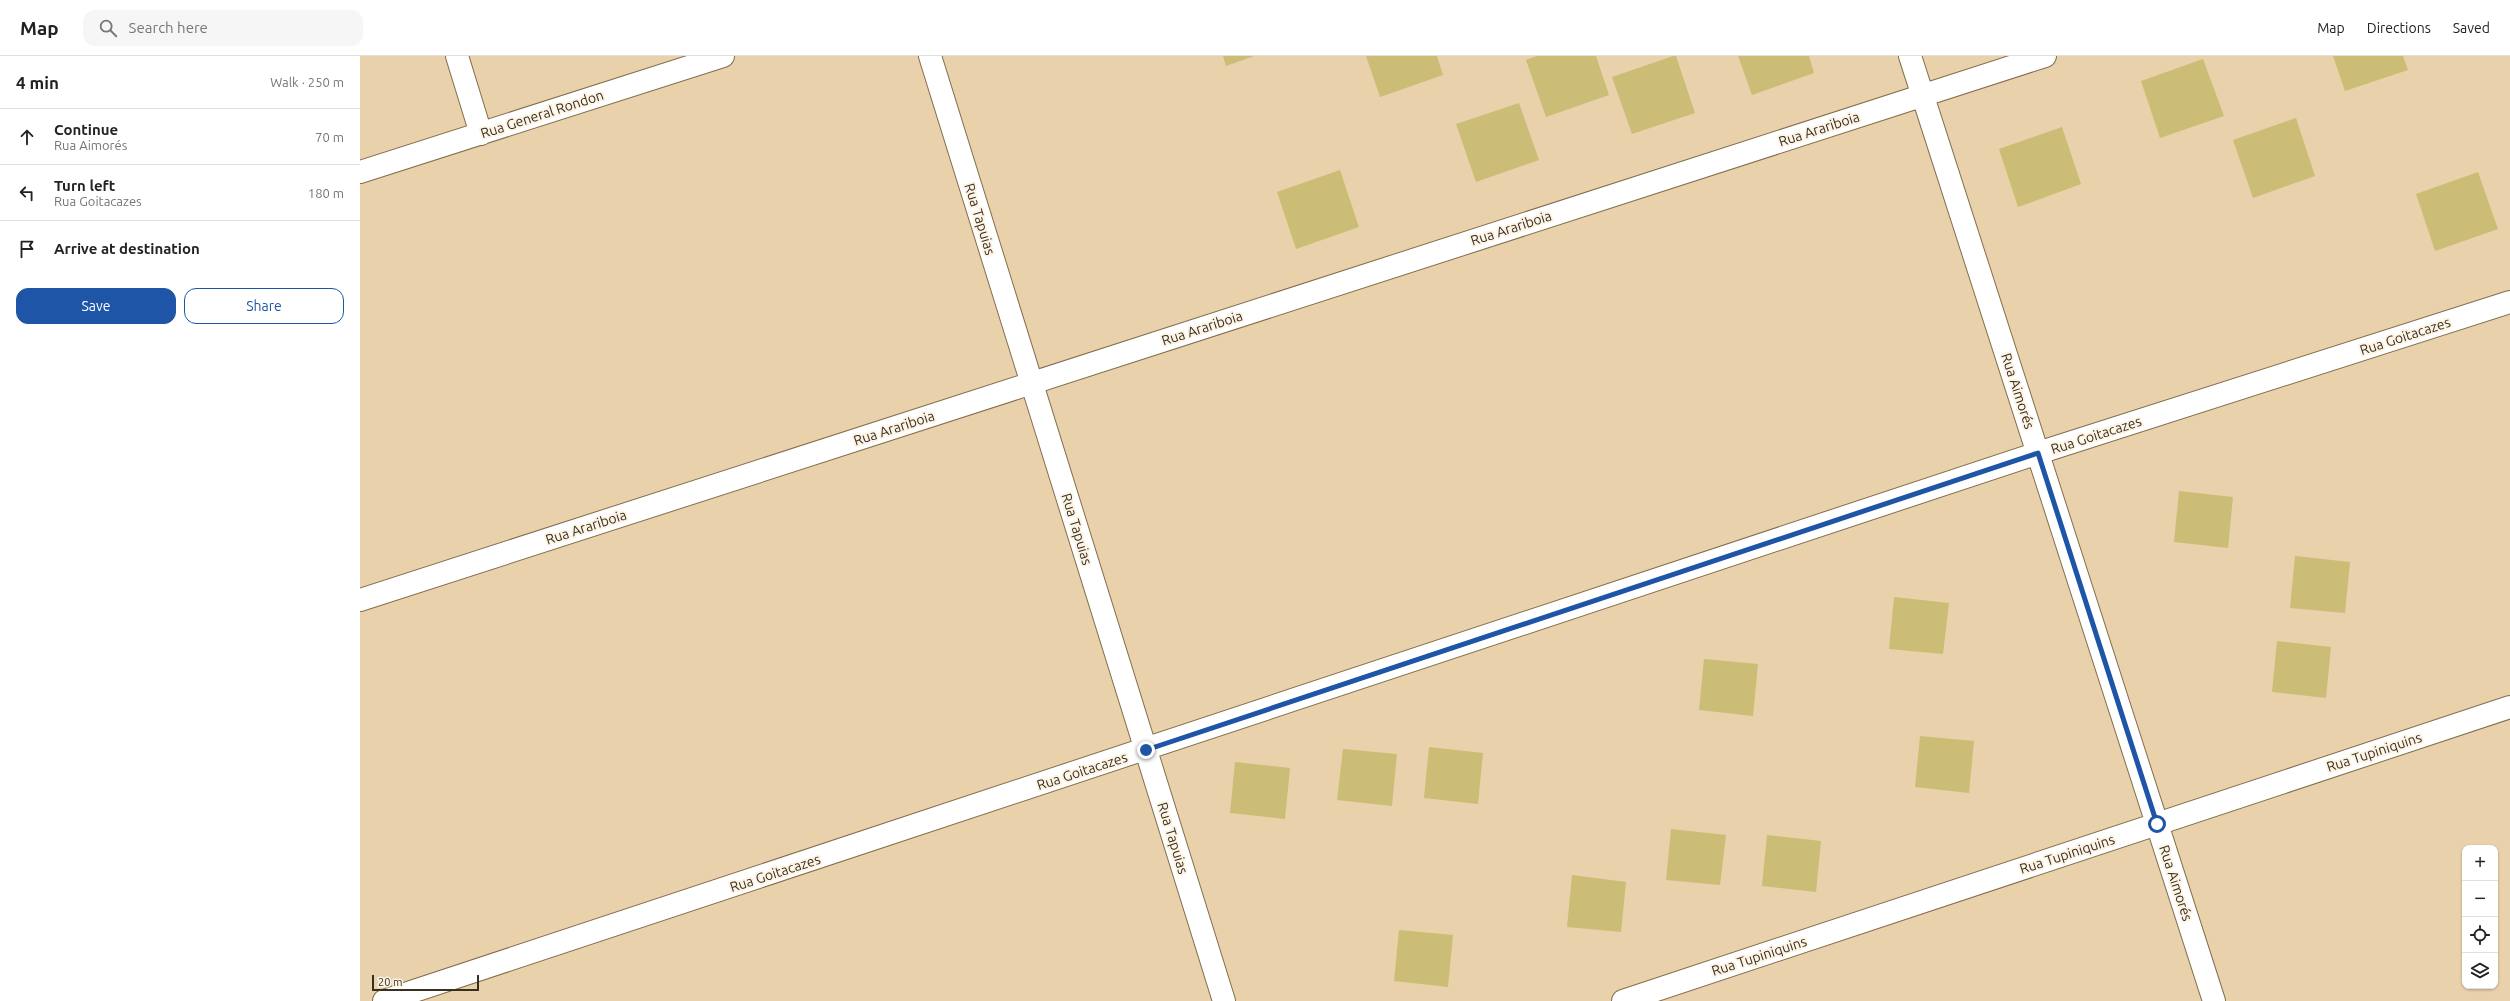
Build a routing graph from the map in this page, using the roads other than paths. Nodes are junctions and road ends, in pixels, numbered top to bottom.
1 (456, 56) edge
2 (724, 56) edge
3 (930, 56) edge
4 (1910, 56) edge
5 (2045, 56) edge
6 (1923, 95) junction
7 (481, 134) junction
8 (360, 172) edge
9 (2510, 302) edge
10 (1031, 383) junction
11 (2038, 453) junction
12 (360, 600) edge
13 (2510, 707) edge
14 (1146, 750) junction
15 (2157, 824) junction
16 (384, 1001) edge
17 (1224, 1001) edge
18 (1623, 1001) edge
19 (2214, 1001) edge

1 - 7 street
2 - 7 street, Rua General Rondon
3 - 10 street, Rua Tapuias
4 - 6 street, Rua Aimorés
5 - 6 street, Rua Arariboia
6 - 10 street, Rua Arariboia
6 - 11 street, Rua Aimorés
7 - 8 street, Rua General Rondon
9 - 11 street, Rua Goitacazes
10 - 12 street, Rua Arariboia
10 - 14 street, Rua Tapuias
11 - 14 street, Rua Goitacazes
11 - 15 street, Rua Aimorés
13 - 15 street, Rua Tupiniquins
14 - 16 street, Rua Goitacazes
14 - 17 street, Rua Tapuias
15 - 18 street, Rua Tupiniquins
15 - 19 street, Rua Aimorés

